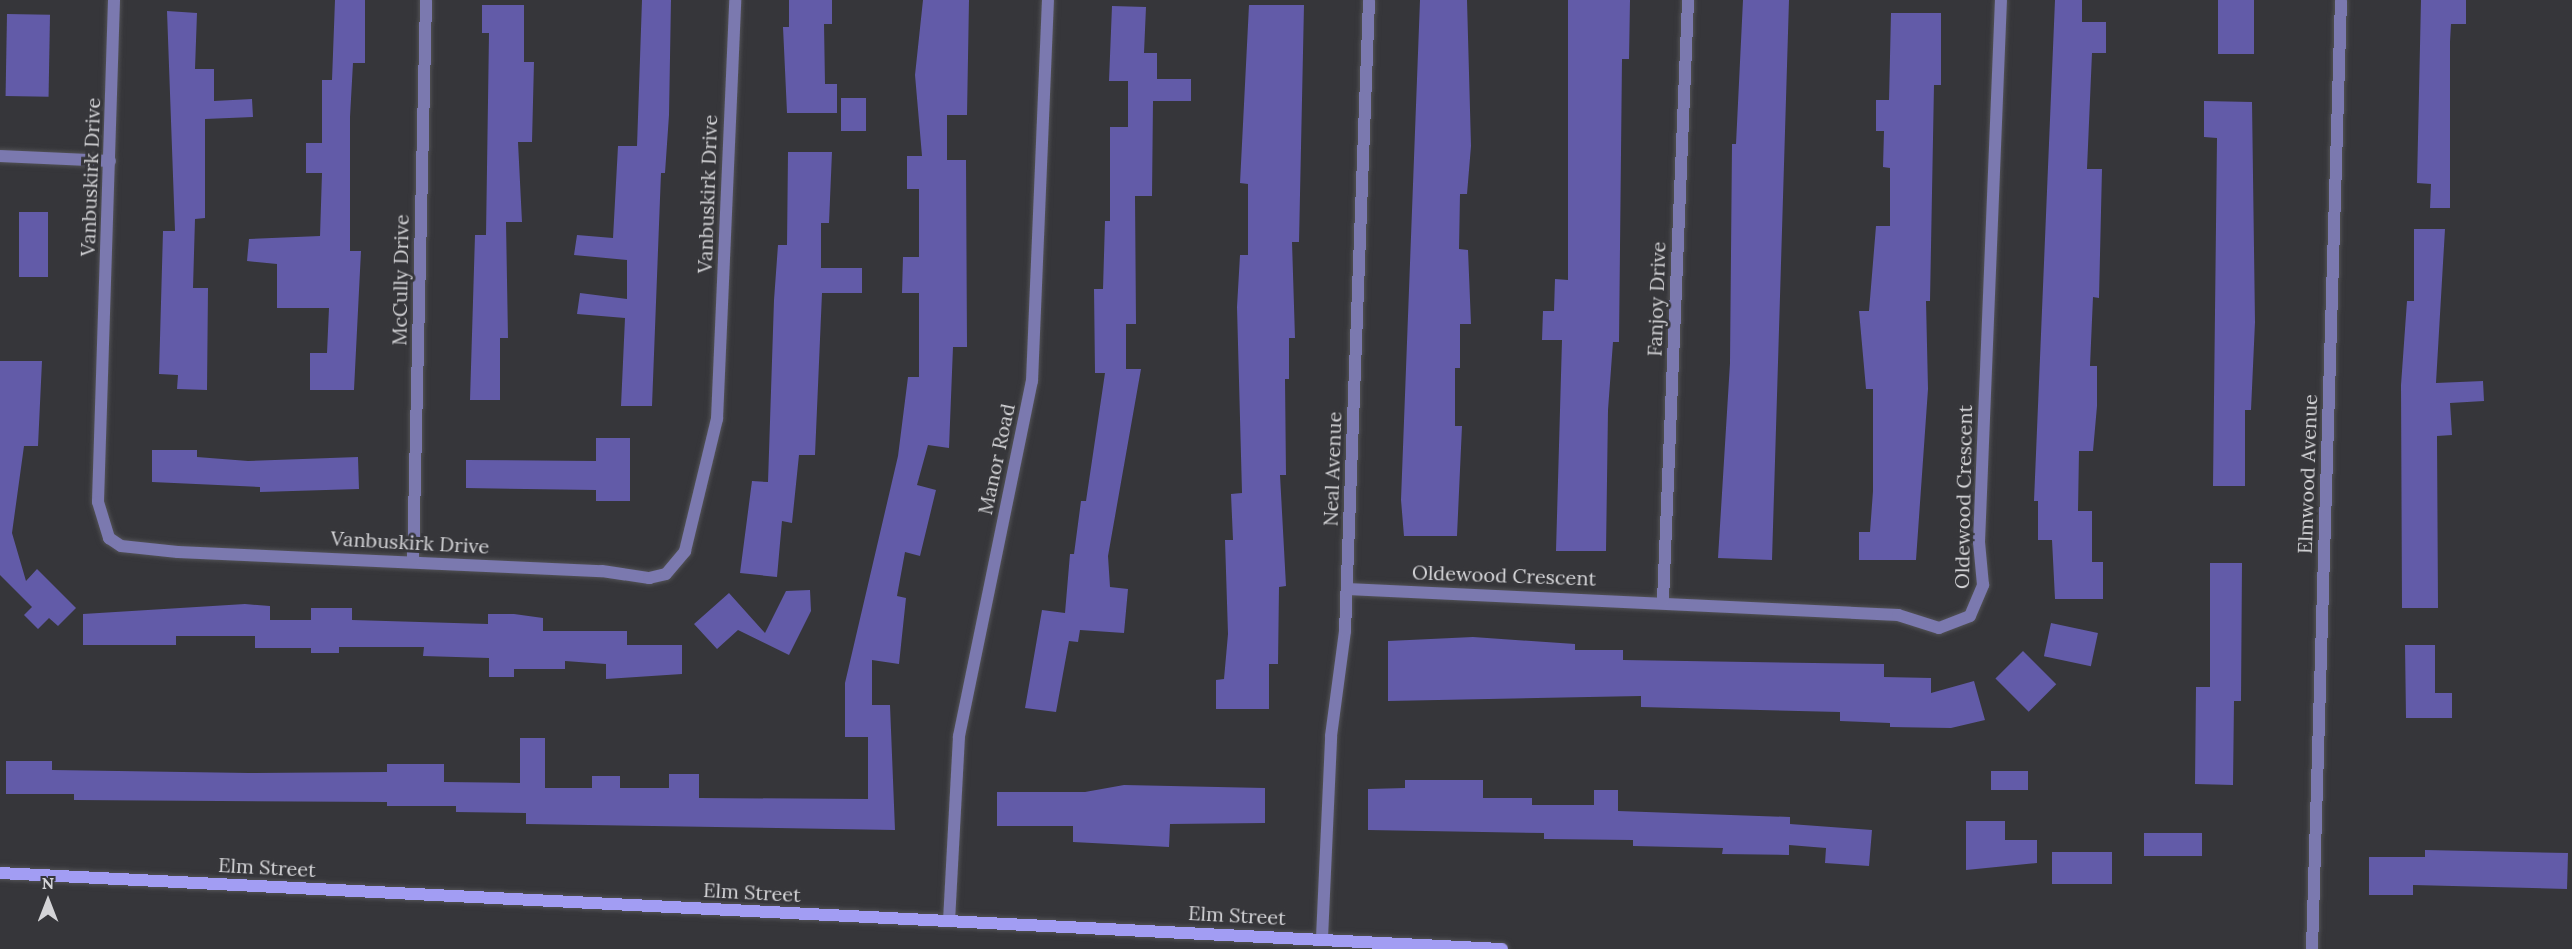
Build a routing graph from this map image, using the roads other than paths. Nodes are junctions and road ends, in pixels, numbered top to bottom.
1 (114, 0) edge
2 (426, 0) edge
3 (735, 0) edge
4 (1048, 0) edge
5 (1369, 0) edge
6 (1688, 0) edge
7 (2001, 0) edge
8 (2341, 0) edge
9 (0, 156) edge
10 (110, 161) junction
11 (413, 561) junction
12 (1347, 589) junction
13 (1663, 600) junction
14 (0, 873) edge
15 (949, 921) junction
16 (1322, 939) junction
17 (1502, 949) edge
18 (2312, 949) edge

1 - 10 street, Vanbuskirk Drive
2 - 11 street, McCully Drive
3 - 11 street, Vanbuskirk Drive
4 - 15 street, Manor Road
5 - 12 street, Neal Avenue
6 - 13 street, Fanjoy Drive
7 - 13 street, Oldewood Crescent
8 - 18 street, Elmwood Avenue
9 - 10 street
10 - 11 street, Vanbuskirk Drive
12 - 13 street, Oldewood Crescent
12 - 16 street, Neal Avenue
14 - 15 main road, Elm Street
15 - 16 main road, Elm Street
16 - 17 main road, Elm Street

